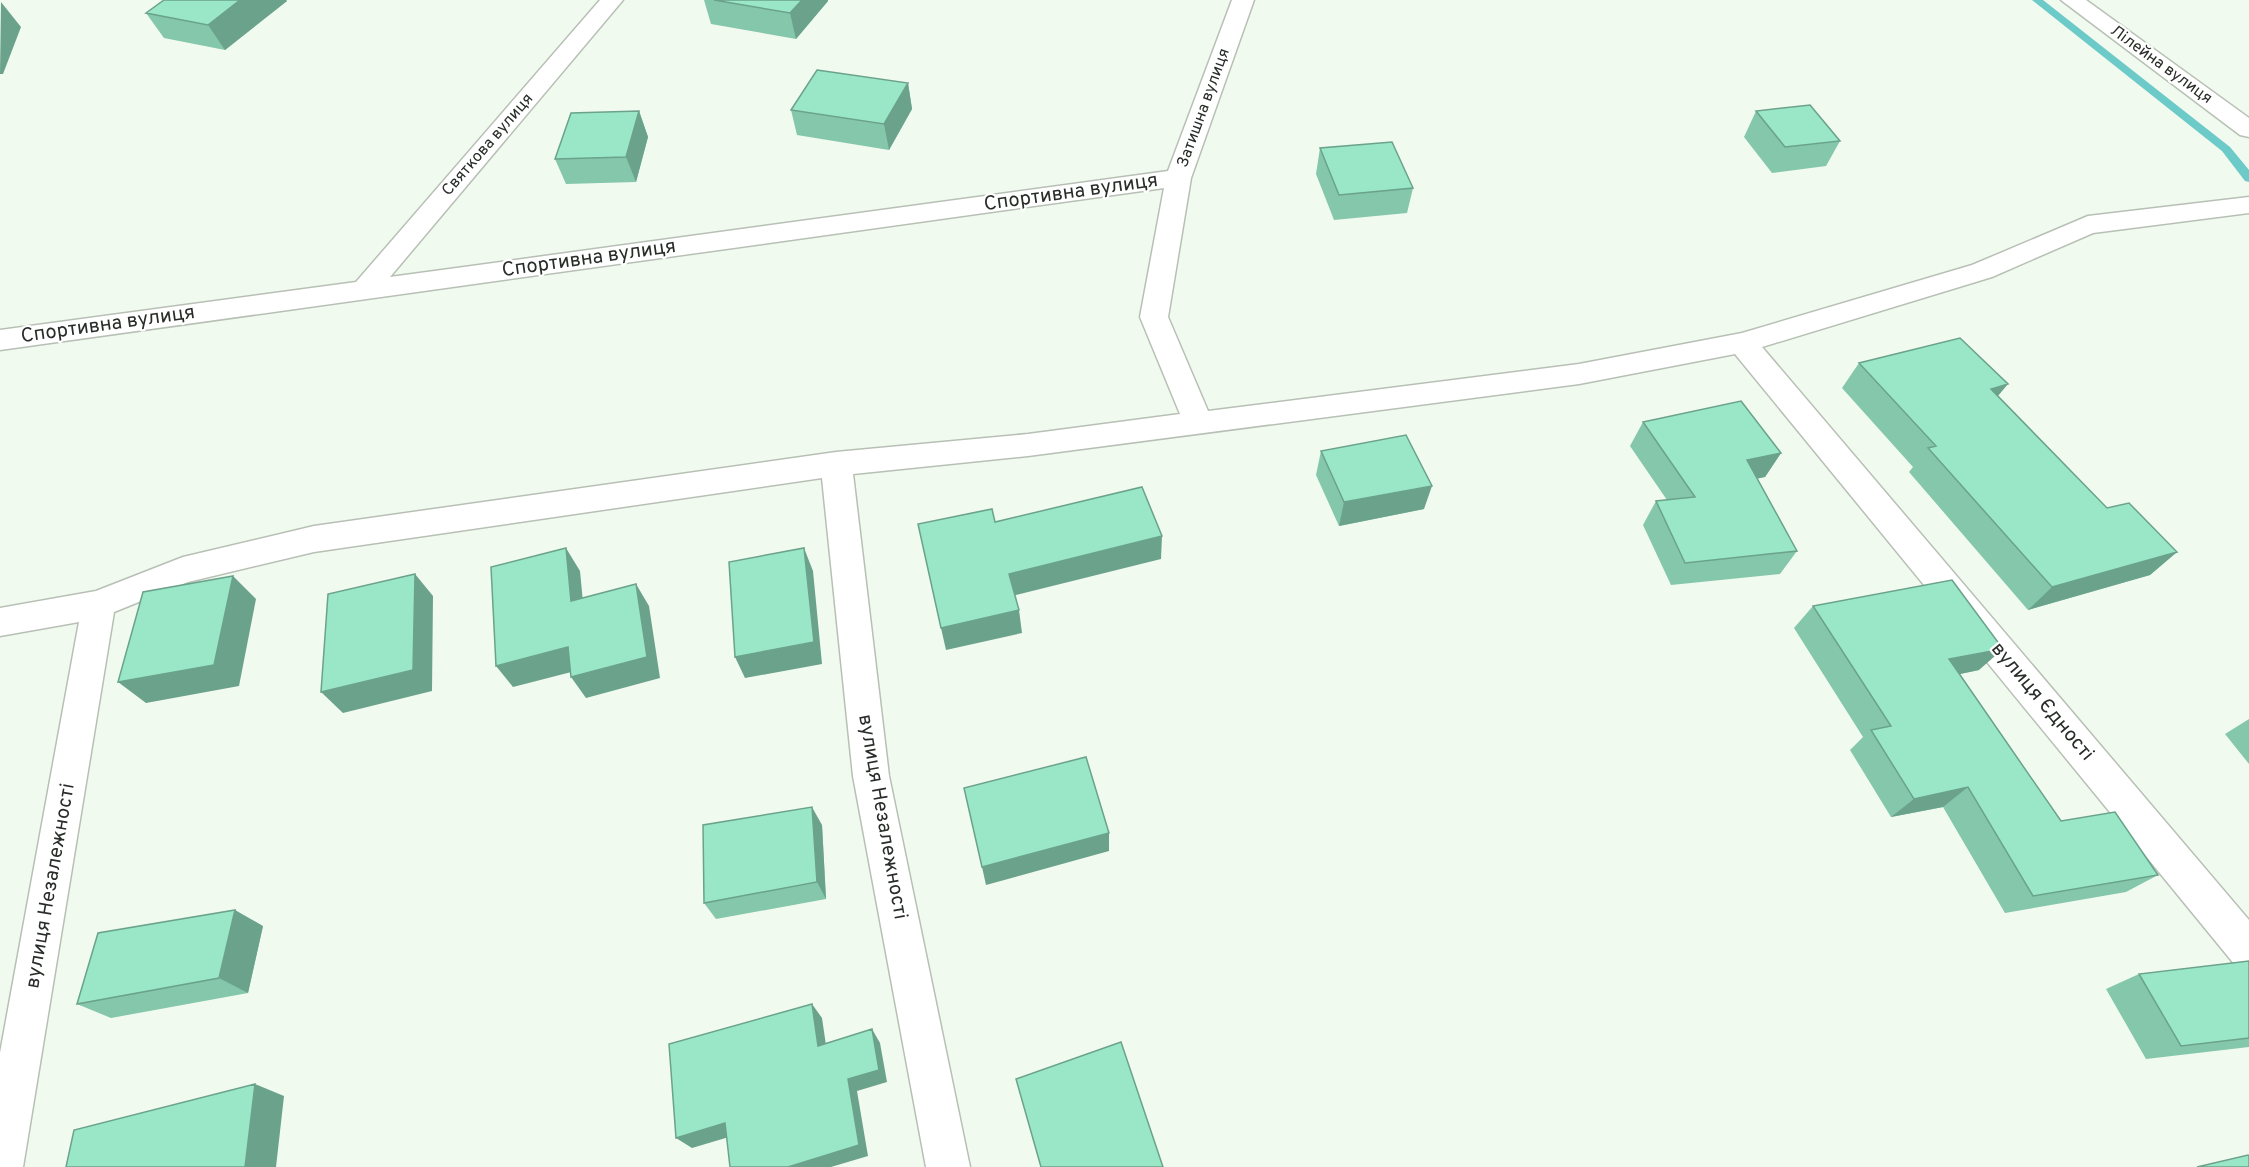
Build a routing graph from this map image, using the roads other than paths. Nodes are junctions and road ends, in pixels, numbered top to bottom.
1 (612, 0) edge
2 (1242, 0) edge
3 (2072, 0) edge
4 (2249, 130) edge
5 (1178, 178) junction
6 (2249, 205) edge
7 (364, 290) junction
8 (0, 340) edge
9 (1742, 343) junction
10 (1199, 424) junction
11 (836, 464) junction
12 (99, 604) junction
13 (0, 622) edge
14 (2249, 951) edge
15 (2, 1167) edge
16 (948, 1167) edge

1 - 7 street, Святкова вулиця
2 - 5 street, Затишна вулиця
3 - 4 street, Лілейна вулиця
5 - 7 street, Спортивна вулиця
5 - 10 street, Затишна вулиця
6 - 9 street
7 - 8 street, Спортивна вулиця
9 - 10 street
9 - 14 street, вулиця Єдності
10 - 11 street
11 - 12 street
11 - 16 street, вулиця Незалежності
12 - 13 street
12 - 15 street, вулиця Незалежності

